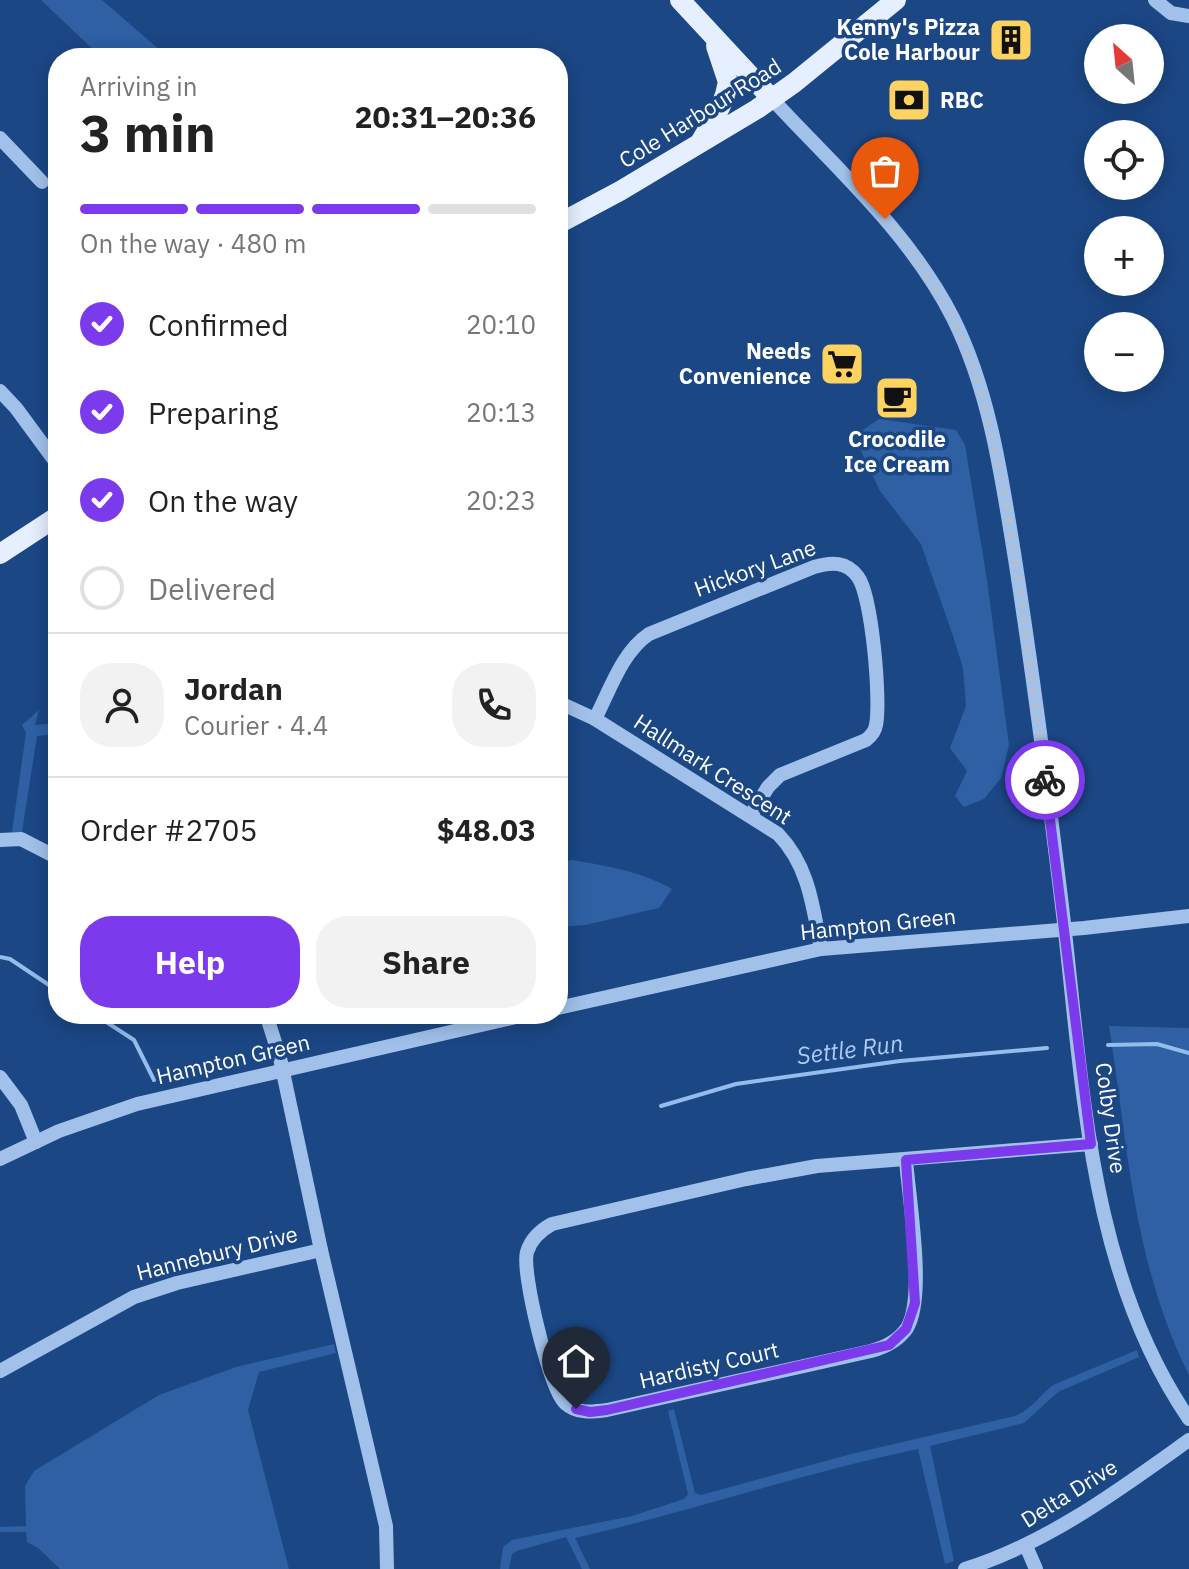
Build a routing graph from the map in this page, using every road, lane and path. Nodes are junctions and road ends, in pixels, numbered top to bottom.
1 (680, 0) edge
2 (896, 0) edge
3 (1155, 0) edge
4 (1189, 16) edge
5 (713, 38) junction
6 (772, 99) junction
7 (0, 138) edge
8 (699, 143) junction
9 (42, 182) dead end
10 (568, 219) edge
11 (0, 391) edge
12 (48, 451) edge
13 (48, 523) edge
14 (0, 554) edge
15 (568, 707) edge
16 (595, 719) junction
17 (751, 815) junction
18 (0, 840) edge
19 (48, 853) edge
20 (1189, 916) edge
21 (1065, 930) junction
22 (821, 949) junction
23 (568, 1006) edge
24 (269, 1024) edge
25 (459, 1024) edge
26 (483, 1024) edge
27 (460, 1029) junction
28 (283, 1070) junction
29 (0, 1077) edge
30 (36, 1142) junction
31 (1091, 1144) junction
32 (0, 1159) edge
33 (906, 1160) junction
34 (321, 1250) junction
35 (0, 1371) edge
36 (1189, 1419) edge
37 (1189, 1440) edge
38 (1026, 1546) junction
39 (387, 1569) edge
40 (965, 1569) edge
41 (1036, 1569) edge

1 - 5 main road
2 - 6 main road, Cole Harbour Road
3 - 4 street
5 - 6 main road
5 - 8 main road
6 - 8 main road, Cole Harbour Road
6 - 21 street, Colby Drive
7 - 9 street
8 - 10 main road, Cole Harbour Road
11 - 12 street
13 - 14 main road
15 - 16 street, Hallmark Crescent
16 - 17 street, Hallmark Crescent
16 - 17 street, Hickory Lane
17 - 22 street, Hallmark Crescent
18 - 19 street
20 - 21 street
21 - 22 street, Hampton Green
21 - 31 street, Colby Drive
22 - 23 street, Hampton Green
24 - 28 street, Hannebury Drive
25 - 27 street
26 - 27 street, Hampton Green
27 - 28 street, Hampton Green
28 - 30 street, Hampton Green
28 - 34 street, Hannebury Drive
29 - 30 street
30 - 32 street, Hampton Green
31 - 33 street, Hardisty Court
31 - 36 street, Colby Drive
33 - 33 street, Hardisty Court
34 - 35 street, Hannebury Drive
34 - 39 street, Hannebury Drive
37 - 38 street, Delta Drive
38 - 40 street, Delta Drive
38 - 41 street

